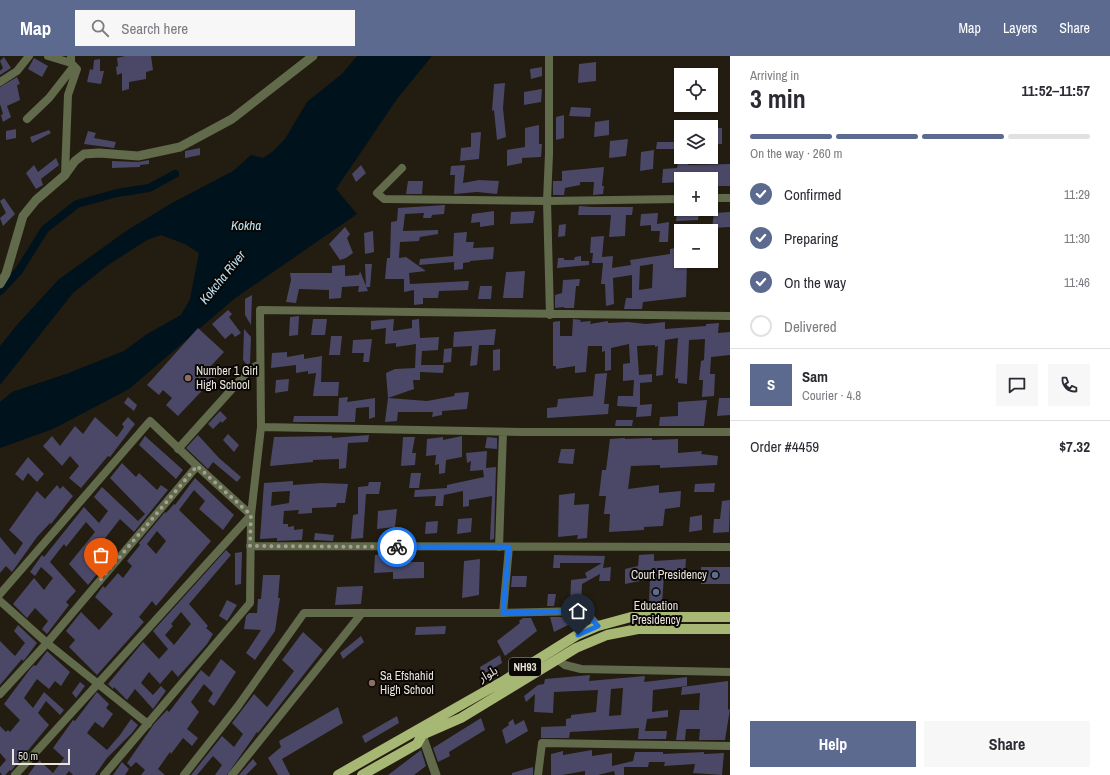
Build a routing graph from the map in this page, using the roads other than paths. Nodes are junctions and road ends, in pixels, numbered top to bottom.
1 (29, 56) edge
2 (48, 56) edge
3 (313, 56) edge
4 (549, 56) edge
5 (72, 62) edge
6 (0, 82) edge
7 (27, 119) dead end
8 (402, 168) dead end
9 (65, 175) junction
10 (718, 198) edge
11 (730, 198) edge
12 (674, 199) edge
13 (547, 201) junction
14 (0, 284) edge
15 (550, 315) junction
16 (730, 316) edge
17 (260, 364) junction
18 (261, 427) junction
19 (504, 432) junction
20 (730, 432) edge
21 (178, 449) junction
22 (197, 466) junction
23 (251, 515) junction
24 (250, 546) junction
25 (499, 547) junction
26 (509, 547) junction
27 (730, 547) edge
28 (0, 594) edge
29 (0, 601) edge
30 (362, 613) junction
31 (503, 613) junction
32 (730, 617) edge
33 (598, 626) junction
34 (730, 629) edge
35 (47, 643) junction
36 (557, 659) junction
37 (730, 672) edge
38 (507, 684) junction
39 (97, 685) junction
40 (0, 694) edge
41 (148, 724) junction
42 (422, 736) junction
43 (730, 746) edge
44 (15, 775) edge
45 (104, 775) edge
46 (184, 775) edge
47 (232, 775) edge
48 (338, 775) edge
49 (362, 775) edge
50 (436, 775) edge
51 (538, 775) edge

1 - 6 street
2 - 5 street
3 - 9 street
4 - 13 street
5 - 7 street
5 - 9 street
8 - 13 street
9 - 14 street
10 - 11 street
12 - 13 street
13 - 15 street
15 - 16 street
15 - 17 street
17 - 18 street
17 - 21 street
18 - 19 street
18 - 23 street
19 - 20 street
19 - 25 street
21 - 22 street
21 - 28 street
22 - 23 street
22 - 35 street
23 - 24 street
23 - 39 street
24 - 25 street
24 - 41 street
25 - 26 street
26 - 27 street
26 - 31 street
29 - 35 street
30 - 31 street
30 - 46 street
30 - 47 street
31 - 33 street
32 - 33 main road, بلوار / NH93
33 - 38 main road, بلوار / NH93
34 - 36 main road, بلوار / NH93
35 - 39 street
35 - 40 street
36 - 37 street
36 - 38 main road, بلوار / NH93
38 - 42 main road, بلوار / NH93
38 - 48 main road, بلوار / NH93
39 - 41 street
39 - 44 street
41 - 45 street
42 - 49 main road, بلوار / NH93
42 - 50 street
43 - 51 street

